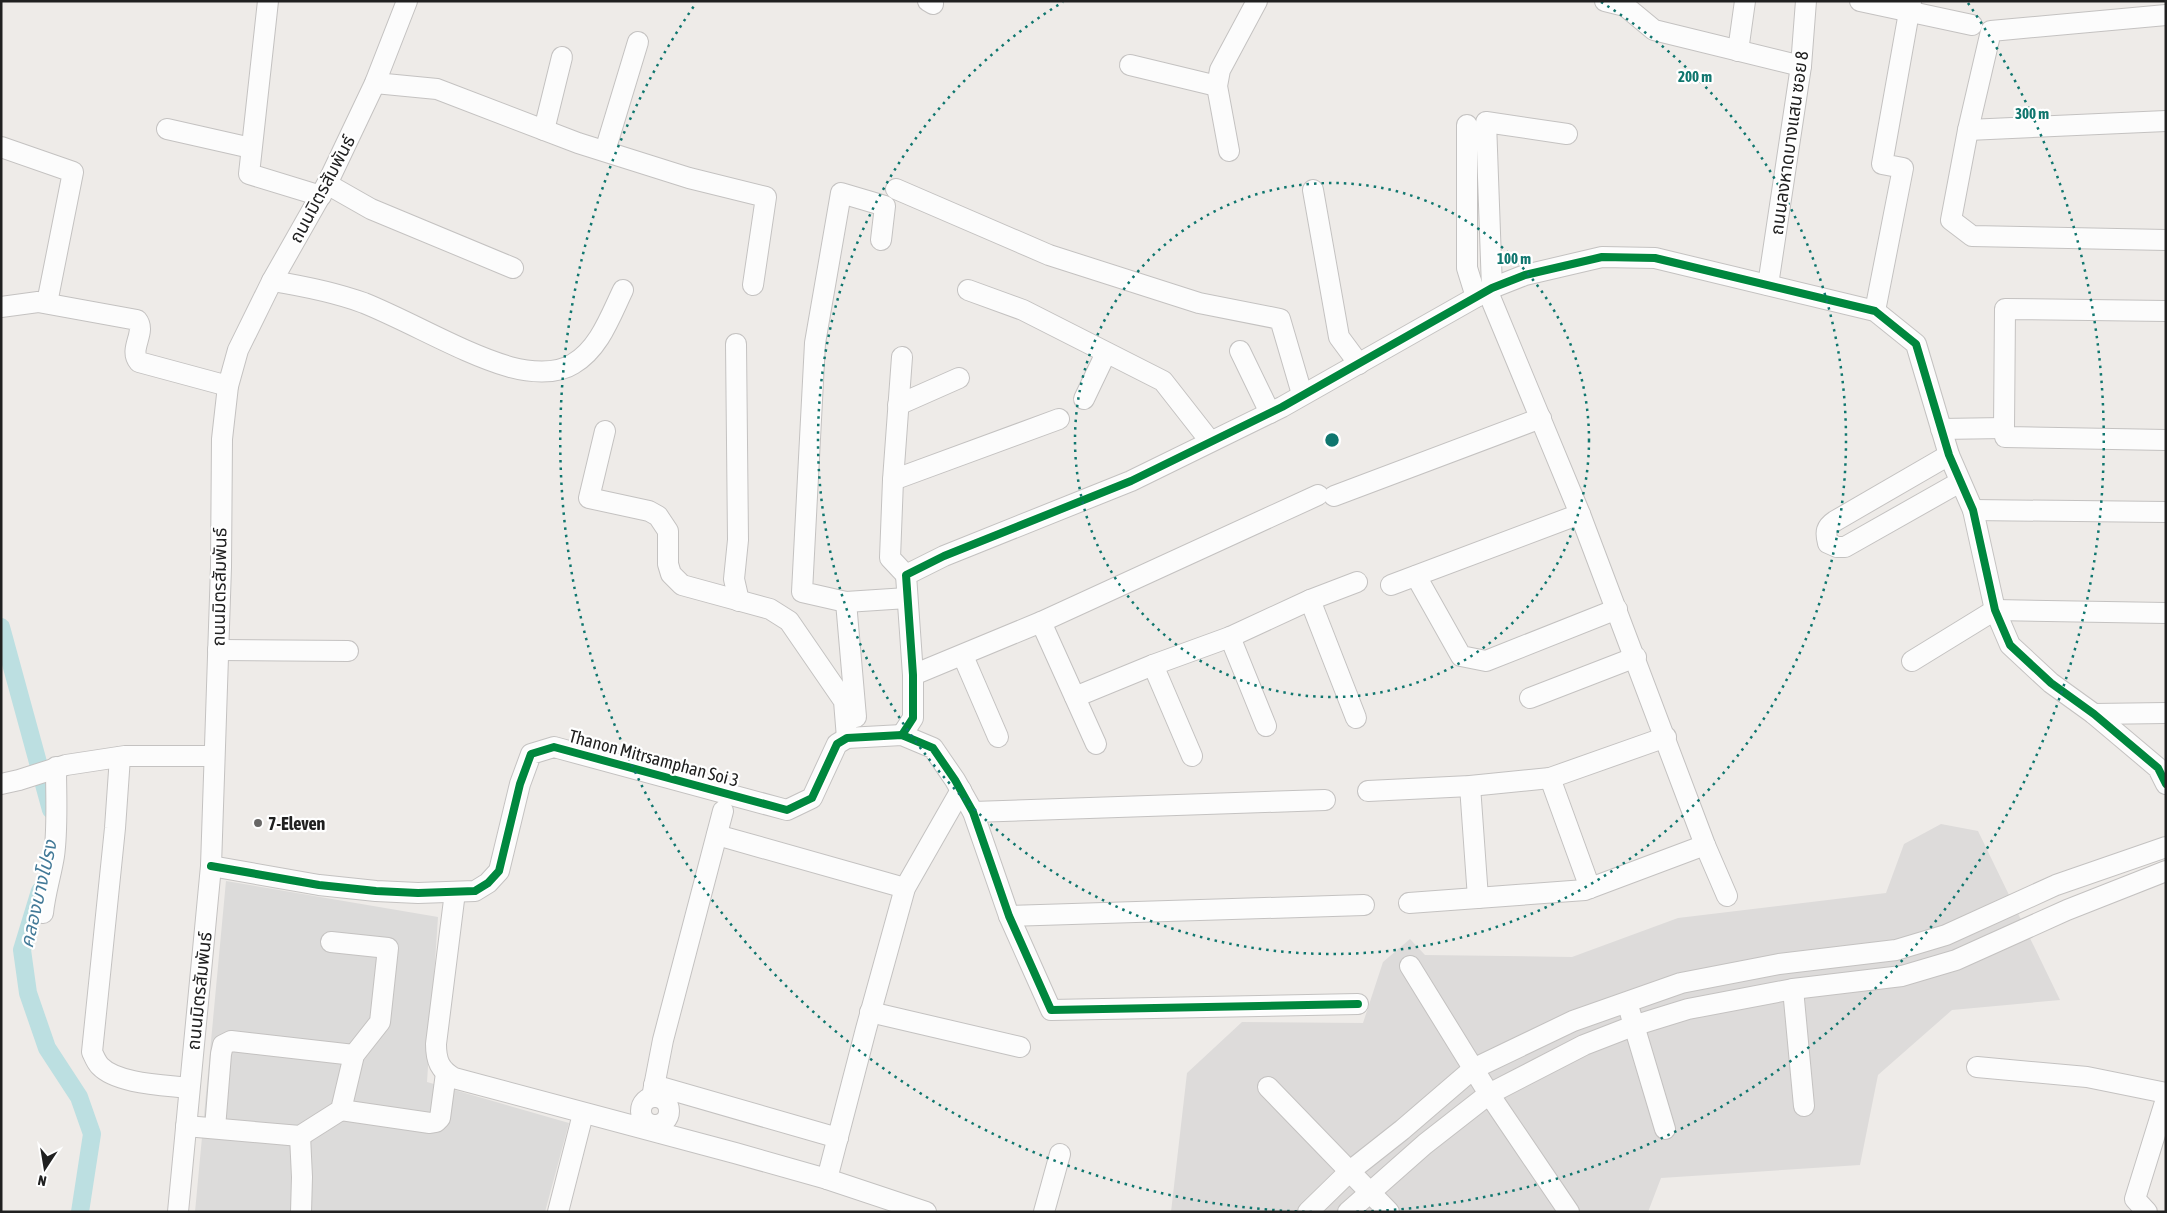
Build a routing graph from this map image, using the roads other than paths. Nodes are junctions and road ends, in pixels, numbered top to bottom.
1 (268, 1) edge
2 (407, 1) edge
3 (1257, 1) edge
4 (1605, 1) edge
5 (1745, 1) edge
6 (1806, 1) edge
7 (1860, 1) edge
8 (1910, 6) edge
9 (2166, 15) edge
10 (1972, 25) dead end
11 (638, 42) dead end
12 (1738, 51) junction
13 (562, 57) dead end
14 (1130, 65) dead end
15 (1801, 66) junction
16 (374, 83) junction
17 (1217, 86) junction
18 (2166, 121) edge
19 (1467, 125) dead end
20 (168, 129) dead end
21 (544, 130) junction
22 (1968, 130) junction
23 (1567, 134) dead end
24 (1, 148) edge
25 (250, 148) junction
26 (605, 151) junction
27 (1229, 151) dead end
28 (896, 189) dead end
29 (324, 190) junction
30 (1313, 190) dead end
31 (881, 240) dead end
32 (2166, 240) edge
33 (514, 268) dead end
34 (272, 281) junction
35 (752, 285) dead end
36 (1768, 285) junction
37 (623, 290) dead end
38 (968, 290) dead end
39 (1485, 292) junction
40 (47, 303) junction
41 (1, 307) edge
42 (1875, 311) junction
43 (2166, 311) edge
44 (736, 344) dead end
45 (1240, 351) dead end
46 (1106, 353) junction
47 (902, 357) dead end
48 (1360, 364) junction
49 (959, 378) dead end
50 (228, 386) junction
51 (1302, 394) junction
52 (1084, 399) dead end
53 (898, 405) junction
54 (1270, 413) junction
55 (1059, 418) dead end
56 (1542, 418) junction
57 (605, 431) dead end
58 (2004, 433) junction
59 (2166, 440) edge
60 (1210, 441) junction
61 (1945, 441) junction
62 (893, 480) junction
63 (1960, 482) junction
64 (1973, 510) junction
65 (2166, 512) edge
66 (1580, 514) junction
67 (906, 575) junction
68 (1416, 576) junction
69 (1357, 582) dead end
70 (1390, 585) dead end
71 (907, 598) junction
72 (1310, 600) junction
73 (739, 601) junction
74 (846, 602) junction
75 (1617, 609) junction
76 (1995, 610) junction
77 (2166, 613) edge
78 (1041, 622) junction
79 (1230, 637) junction
80 (218, 650) junction
81 (348, 651) dead end
82 (963, 656) junction
83 (1636, 657) junction
84 (1912, 661) dead end
85 (1153, 665) junction
86 (913, 674) junction
87 (1075, 697) junction
88 (1530, 698) dead end
89 (2094, 714) junction
90 (2166, 714) edge
91 (1356, 718) dead end
92 (1266, 726) dead end
93 (902, 735) junction
94 (998, 737) dead end
95 (1666, 737) junction
96 (853, 738) junction
97 (1096, 744) dead end
98 (214, 756) junction
99 (1192, 756) dead end
100 (120, 757) junction
101 (53, 768) junction
102 (1550, 778) junction
103 (10, 782) edge
104 (2166, 784) edge
105 (1470, 786) junction
106 (961, 790) junction
107 (1368, 791) dead end
108 (1325, 800) dead end
109 (723, 811) dead end
110 (973, 812) junction
111 (717, 835) junction
112 (1705, 845) junction
113 (2166, 848) edge
114 (211, 866) junction
115 (2166, 871) edge
116 (905, 888) junction
117 (1590, 888) junction
118 (455, 892) junction
119 (1726, 896) dead end
120 (1478, 898) junction
121 (1410, 903) dead end
122 (1364, 905) dead end
123 (43, 913) dead end
124 (1008, 916) junction
125 (331, 942) dead end
126 (1410, 966) dead end
127 (1793, 989) junction
128 (1627, 1000) junction
129 (1358, 1004) dead end
130 (870, 1012) junction
131 (1633, 1026) junction
132 (1020, 1047) dead end
133 (354, 1055) junction
134 (1977, 1066) dead end
135 (1473, 1069) junction
136 (446, 1073) junction
137 (1268, 1087) dead end
138 (189, 1088) junction
139 (653, 1091) junction
140 (2166, 1093) edge
141 (1489, 1094) junction
142 (2166, 1099) edge
143 (1804, 1106) dead end
144 (341, 1110) junction
145 (583, 1114) junction
146 (635, 1120) junction
147 (186, 1126) junction
148 (215, 1128) junction
149 (668, 1128) junction
150 (1665, 1129) dead end
151 (300, 1136) junction
152 (838, 1138) junction
153 (1060, 1154) dead end
154 (1350, 1171) junction
155 (827, 1180) junction
156 (1371, 1192) junction
157 (2138, 1208) edge
158 (916, 1210) edge
159 (178, 1212) edge
160 (301, 1212) edge
161 (558, 1212) edge
162 (1044, 1212) edge
163 (1308, 1212) edge
164 (1348, 1212) edge
165 (1389, 1212) edge
166 (1569, 1212) edge

1 - 25 street
2 - 16 street, ถนนมิตรสัมพันธ์
3 - 17 street
4 - 12 street
5 - 12 street
6 - 15 street, ถนนลงหาดบางแสน ซอย 8
7 - 8 street
8 - 10 street
8 - 42 street
9 - 22 street
11 - 26 street
12 - 15 street
13 - 21 street
14 - 17 street
15 - 36 street, ถนนลงหาดบางแสน ซอย 8
16 - 21 street
16 - 29 street, ถนนมิตรสัมพันธ์
17 - 27 street
18 - 22 street
19 - 39 street
20 - 25 street
21 - 26 street
22 - 32 street
23 - 39 street
24 - 40 street
25 - 29 street
26 - 35 street
28 - 51 street
29 - 33 street
29 - 34 street, ถนนมิตรสัมพันธ์
30 - 48 street
31 - 74 street
34 - 37 street
34 - 50 street, ถนนมิตรสัมพันธ์
36 - 39 street
36 - 42 street
38 - 46 street
39 - 48 street
39 - 56 street
40 - 41 street
40 - 50 street
42 - 61 street
43 - 58 street
44 - 73 street
45 - 54 street
46 - 52 street
46 - 60 street
47 - 53 street
48 - 51 street
49 - 53 street
50 - 80 street, ถนนมิตรสัมพันธ์
51 - 54 street
53 - 62 street
54 - 60 street
55 - 62 street
56 - 66 street
56 - 78 street
57 - 73 street
58 - 59 street
58 - 61 street
60 - 67 street
61 - 63 street
61 - 63 street
62 - 67 street
63 - 64 street
64 - 65 street
64 - 76 street
66 - 68 street
66 - 75 street
67 - 71 street
68 - 70 street
68 - 75 street
69 - 72 street
71 - 74 street
71 - 86 street
72 - 79 street
72 - 91 street
73 - 96 street
74 - 96 street
75 - 83 street
76 - 77 street
76 - 84 street
76 - 89 street
78 - 82 street
78 - 87 street
79 - 85 street
79 - 92 street
80 - 81 street
80 - 98 street, ถนนมิตรสัมพันธ์
82 - 86 street
82 - 94 street
83 - 88 street
83 - 95 street
85 - 87 street
85 - 99 street
86 - 93 street
87 - 97 street
89 - 90 street
89 - 104 street
93 - 96 street
93 - 106 street
95 - 102 street
95 - 112 street
96 - 118 street, Thanon Mitrsamphan Soi 3
98 - 100 street
98 - 114 street, ถนนมิตรสัมพันธ์
100 - 101 street
100 - 138 street
101 - 103 street
101 - 123 street
102 - 105 street
102 - 117 street
105 - 107 street
105 - 120 street
106 - 110 street
106 - 116 street
108 - 110 street
109 - 111 street
110 - 124 street
111 - 116 street
111 - 139 street
112 - 117 street
112 - 119 street
113 - 128 street
114 - 118 street, Thanon Mitrsamphan Soi 3
114 - 138 street, ถนนมิตรสัมพันธ์
115 - 127 street
116 - 130 street
117 - 120 street
118 - 136 street
120 - 121 street
122 - 124 street
124 - 129 street
125 - 133 street
126 - 135 street
127 - 131 street
127 - 143 street
128 - 131 street
128 - 135 street
130 - 132 street
130 - 152 street
131 - 141 street
131 - 150 street
133 - 144 street
133 - 148 street
134 - 140 street
135 - 141 street
135 - 154 street
136 - 144 street
136 - 145 street
137 - 154 street
138 - 147 street, ถนนมิตรสัมพันธ์
139 - 146 street
139 - 149 street
139 - 152 street
141 - 156 street
141 - 166 street
142 - 157 street
144 - 151 street
145 - 146 street
145 - 161 street
146 - 149 street
147 - 148 street
147 - 159 street, ถนนมิตรสัมพันธ์
148 - 151 street
149 - 155 street
151 - 160 street
152 - 155 street
153 - 162 street
154 - 156 street
154 - 163 street
155 - 158 street
156 - 164 street
156 - 165 street

